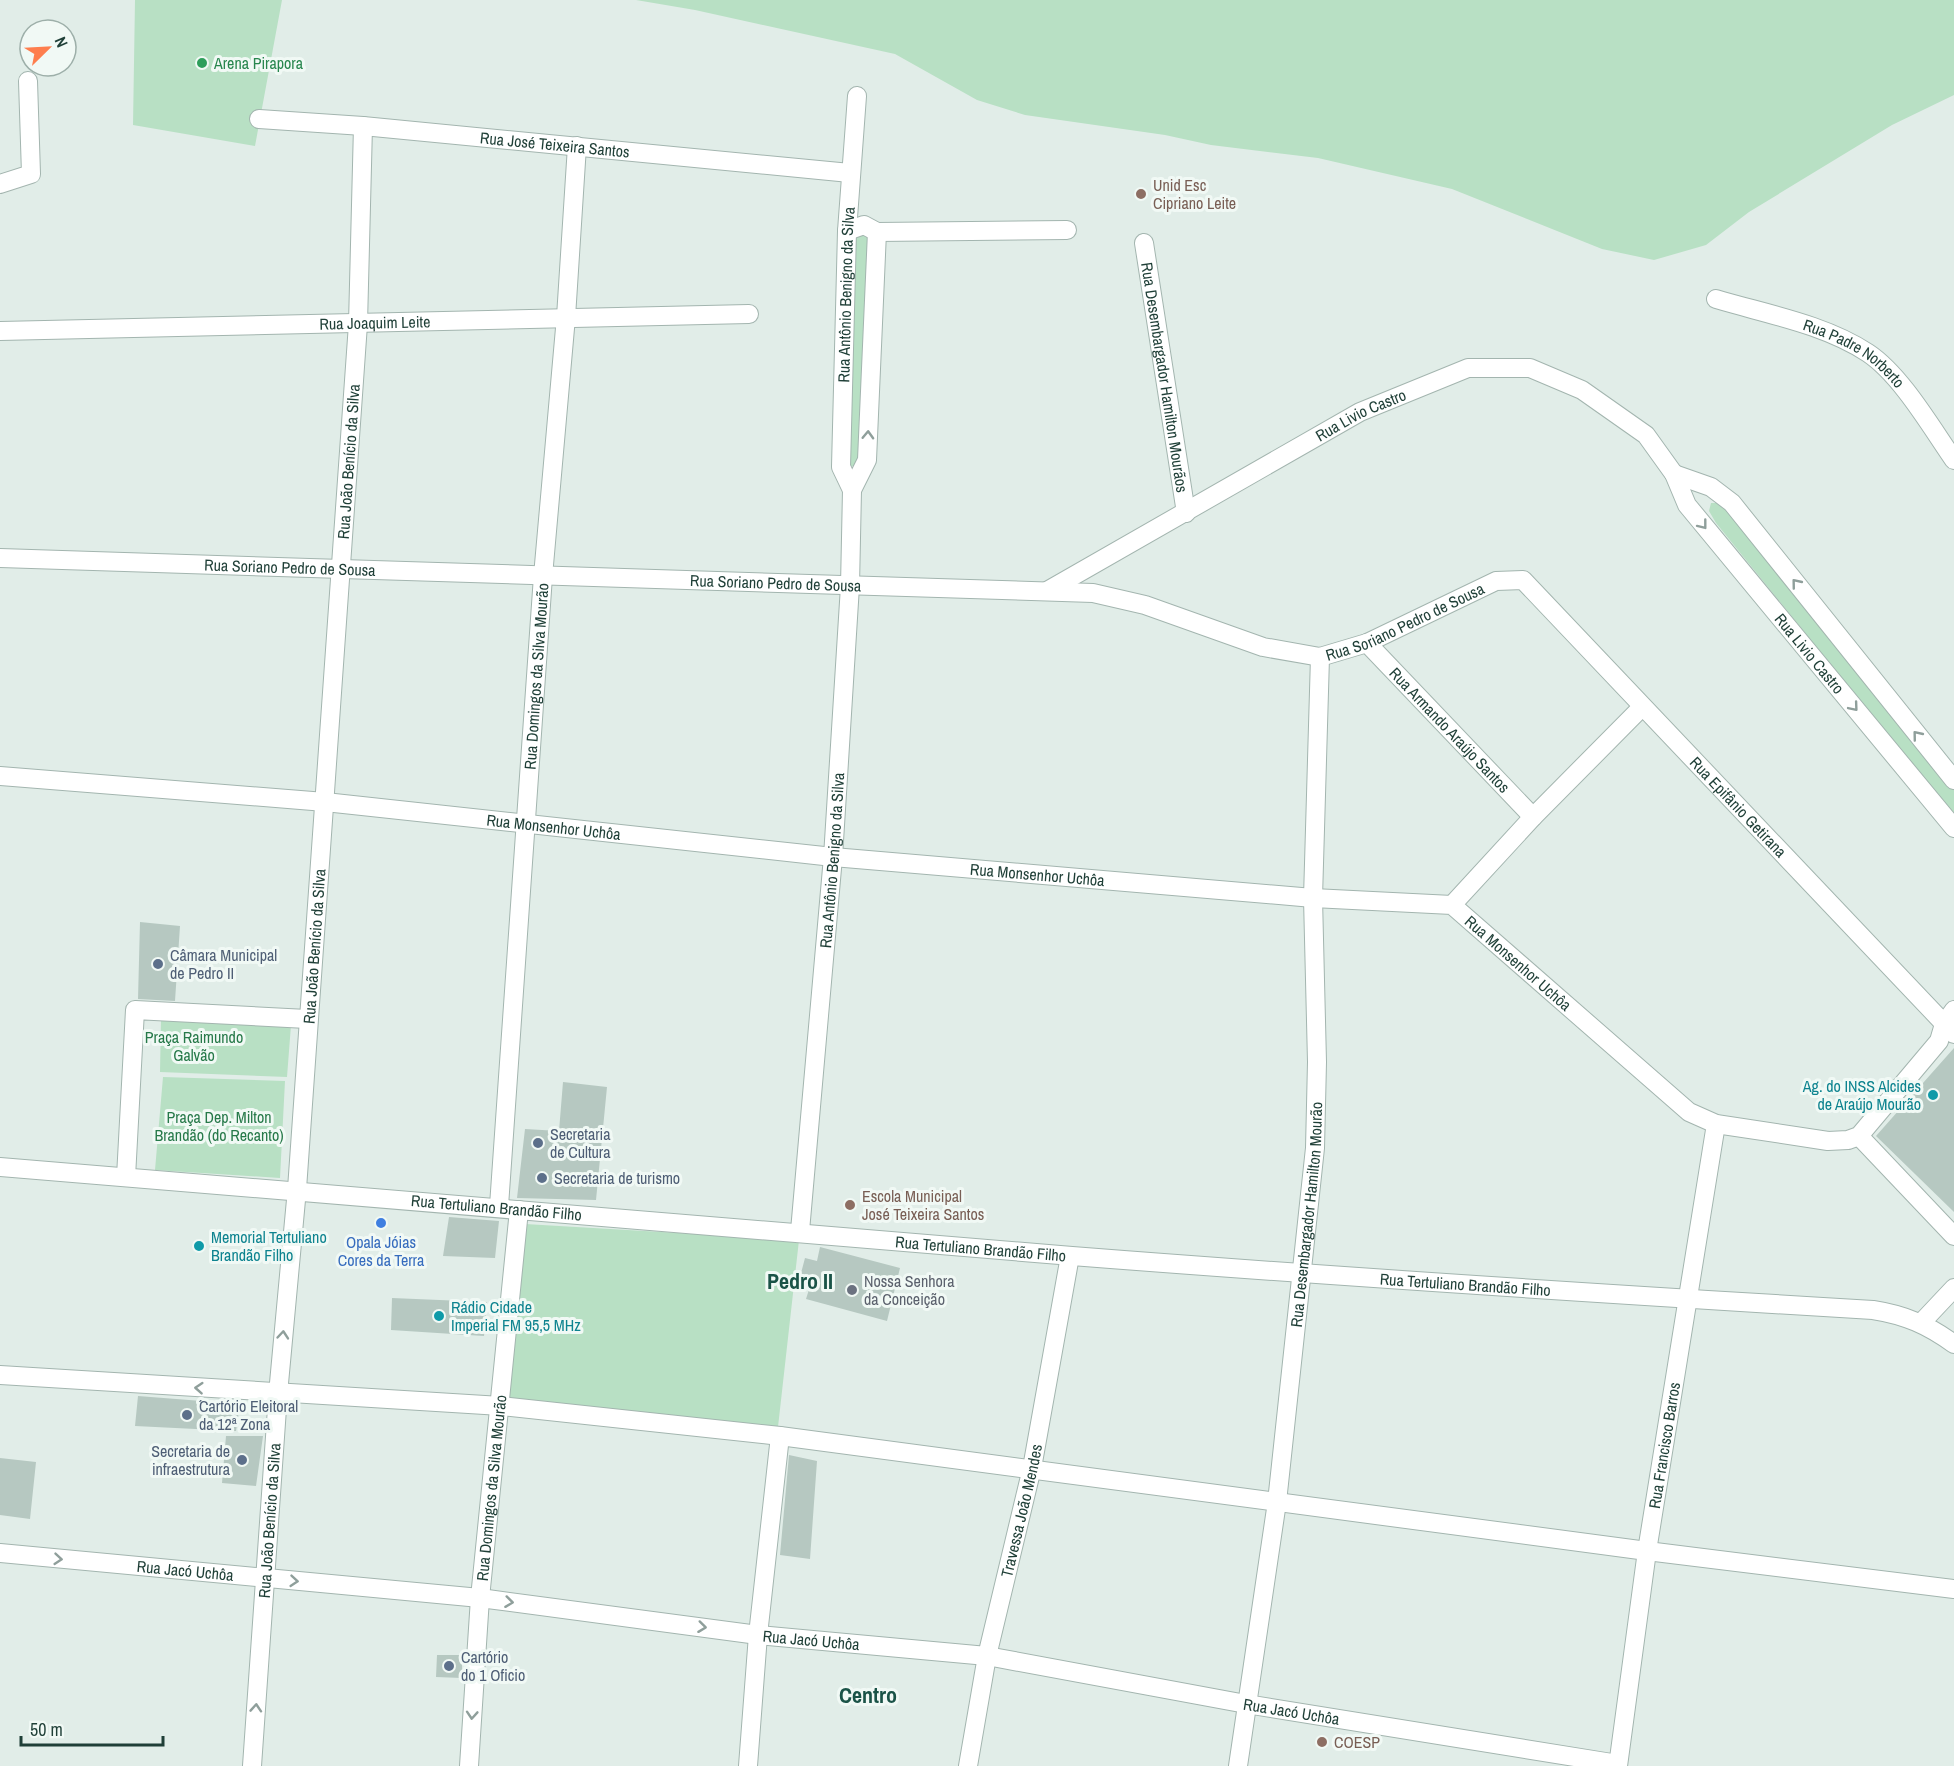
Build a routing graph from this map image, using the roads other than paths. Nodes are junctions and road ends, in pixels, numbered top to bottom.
1 (28, 81) dead end
2 (857, 96) dead end
3 (259, 119) dead end
4 (363, 126) junction
5 (577, 146) junction
6 (850, 172) junction
7 (0, 184) edge
8 (1066, 230) dead end
9 (847, 231) junction
10 (877, 232) junction
11 (1144, 243) dead end
12 (1716, 299) dead end
13 (748, 314) dead end
14 (566, 316) junction
15 (358, 324) junction
16 (0, 331) edge
17 (1954, 460) edge
18 (1674, 474) junction
19 (852, 490) junction
20 (1186, 513) junction
21 (0, 558) edge
22 (339, 567) junction
23 (543, 576) junction
24 (1523, 580) joint
25 (850, 586) junction
26 (1046, 592) junction
27 (1367, 643) junction
28 (1320, 657) junction
29 (1642, 707) junction
30 (0, 776) edge
31 (1954, 780) edge
32 (325, 802) junction
33 (1533, 817) junction
34 (525, 825) junction
35 (1954, 828) edge
36 (833, 857) junction
37 (1313, 898) junction
38 (1452, 905) junction
39 (307, 1018) junction
40 (1951, 1022) edge
41 (1716, 1124) junction
42 (1859, 1136) junction
43 (0, 1167) edge
44 (126, 1177) junction
45 (297, 1189) junction
46 (499, 1206) junction
47 (519, 1210) junction
48 (800, 1231) junction
49 (1954, 1236) edge
50 (1070, 1256) junction
51 (1302, 1273) junction
52 (1954, 1288) edge
53 (1687, 1299) junction
54 (1922, 1322) junction
55 (1954, 1344) edge
56 (0, 1375) edge
57 (278, 1394) junction
58 (501, 1406) junction
59 (780, 1436) junction
60 (1032, 1468) junction
61 (1277, 1502) junction
62 (1647, 1551) junction
63 (0, 1553) edge
64 (266, 1578) junction
65 (1954, 1589) edge
66 (480, 1598) junction
67 (758, 1635) junction
68 (987, 1656) junction
69 (1246, 1704) junction
70 (1618, 1765) edge
71 (252, 1766) edge
72 (469, 1766) edge
73 (748, 1766) edge
74 (968, 1766) edge
75 (1238, 1766) edge

1 - 7 street
2 - 6 street, Rua Antônio Benigno da Silva
3 - 4 street, Rua José Teixeira Santos
4 - 5 street, Rua José Teixeira Santos
4 - 15 street, Rua João Benício da Silva
5 - 6 street, Rua José Teixeira Santos
5 - 14 street, Rua Domingos da Silva Mourão
6 - 9 street, Rua Antônio Benigno da Silva
8 - 10 street
9 - 10 street
9 - 19 street, Rua Antônio Benigno da Silva
19 -> 10 street, Rua Antônio Benigno da Silva
11 - 20 street, Rua Desembargador Hamilton Mourãos
12 - 17 street, Rua Padre Norberto
13 - 14 street, Rua Joaquim Leite
14 - 15 street, Rua Joaquim Leite
14 - 23 street, Rua Domingos da Silva Mourão
15 - 16 street, Rua Joaquim Leite
15 - 22 street, Rua João Benício da Silva
18 - 20 street, Rua Livio Castro
31 -> 18 street, Rua Livio Castro
18 -> 35 street, Rua Livio Castro
19 - 25 street, Rua Antônio Benigno da Silva
20 - 26 street, Rua Livio Castro
21 - 22 street, Rua Soriano Pedro de Sousa
22 - 23 street, Rua Soriano Pedro de Sousa
22 - 32 street, Rua João Benício da Silva
23 - 25 street, Rua Soriano Pedro de Sousa
23 - 34 street, Rua Domingos da Silva Mourão
24 - 27 street, Rua Soriano Pedro de Sousa
24 - 29 street, Rua Epifânio Getirana
25 - 26 street, Rua Soriano Pedro de Sousa
25 - 36 street, Rua Antônio Benigno da Silva
26 - 28 street, Rua Soriano Pedro de Sousa
27 - 28 street, Rua Soriano Pedro de Sousa
27 - 33 street, Rua Armando Araújo Santos
28 - 37 street, Rua Desembargador Hamilton Mourão
29 - 33 street
29 - 40 street, Rua Epifânio Getirana
30 - 32 street, Rua Monsenhor Uchôa
32 - 34 street, Rua Monsenhor Uchôa
32 - 39 street, Rua João Benício da Silva
33 - 38 street
34 - 36 street, Rua Monsenhor Uchôa
34 - 46 street, Rua Domingos da Silva Mourão
36 - 37 street, Rua Monsenhor Uchôa
36 - 48 street, Rua Antônio Benigno da Silva
37 - 38 street, Rua Monsenhor Uchôa
37 - 51 street, Rua Desembargador Hamilton Mourão
38 - 41 street, Rua Monsenhor Uchôa
39 - 44 street
39 - 45 street, Rua João Benício da Silva
40 - 42 street
41 - 42 street, Rua Monsenhor Uchôa
41 - 53 street, Rua Francisco Barros
42 - 49 street
43 - 44 street, Rua Tertuliano Brandão Filho
44 - 45 street, Rua Tertuliano Brandão Filho
45 - 46 street, Rua Tertuliano Brandão Filho
57 -> 45 street, Rua João Benício da Silva
46 - 47 street, Rua Tertuliano Brandão Filho
47 - 48 street, Rua Tertuliano Brandão Filho
47 - 58 street, Rua Domingos da Silva Mourão
48 - 50 street, Rua Tertuliano Brandão Filho
50 - 51 street, Rua Tertuliano Brandão Filho
50 - 60 street, Travessa João Mendes
51 - 53 street, Rua Tertuliano Brandão Filho
51 - 61 street, Rua Desembargador Hamilton Mourão
52 - 54 street
53 - 54 street, Rua Tertuliano Brandão Filho
53 - 62 street, Rua Francisco Barros
54 - 55 street, Rua Tertuliano Brandão Filho
57 -> 56 street
57 - 58 street
57 - 64 street, Rua João Benício da Silva
58 - 59 street
58 - 66 street, Rua Domingos da Silva Mourão
59 - 60 street
59 - 67 street
60 - 61 street
60 - 68 street, Travessa João Mendes
61 - 62 street
61 - 69 street, Rua Desembargador Hamilton Mourão
62 - 65 street
62 - 70 street, Rua Francisco Barros
63 -> 64 street, Rua Jacó Uchôa
64 -> 66 street, Rua Jacó Uchôa
71 -> 64 street, Rua João Benício da Silva
66 -> 67 street, Rua Jacó Uchôa
66 -> 72 street, Rua Domingos da Silva Mourão
67 - 68 street, Rua Jacó Uchôa
67 - 73 street
68 - 69 street, Rua Jacó Uchôa
68 - 74 street, Travessa João Mendes
69 - 70 street, Rua Jacó Uchôa
69 - 75 street, Rua Desembargador Hamilton Mourão

